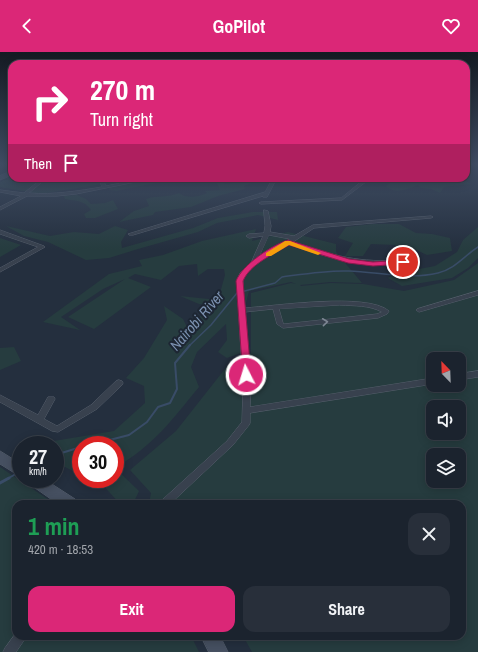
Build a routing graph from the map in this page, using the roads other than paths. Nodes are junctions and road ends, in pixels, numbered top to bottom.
1 (10, 193) edge
2 (27, 193) edge
3 (66, 193) edge
4 (267, 193) joint
5 (350, 193) edge
6 (24, 196) junction
7 (264, 207) junction
8 (0, 209) edge
9 (431, 216) dead end
10 (0, 232) edge
11 (267, 233) junction
12 (131, 234) dead end
13 (249, 236) dead end
14 (295, 238) junction
15 (288, 242) junction
16 (403, 262) dead end
17 (252, 264) junction
18 (0, 270) edge
19 (478, 293) edge
20 (276, 309) junction
21 (242, 310) junction
22 (419, 310) dead end
23 (478, 374) edge
24 (466, 376) edge
25 (426, 382) edge
26 (119, 383) dead end
27 (0, 398) edge
28 (51, 399) dead end
29 (247, 411) junction
30 (39, 420) junction
31 (0, 457) edge
32 (12, 465) edge
33 (46, 488) edge
34 (64, 500) edge
35 (168, 500) edge
36 (18, 640) edge
37 (212, 640) edge
38 (9, 652) edge
39 (219, 652) edge

1 - 6 street
2 - 6 street
3 - 6 street
4 - 7 street
4 - 12 street
5 - 7 street
6 - 8 street
7 - 11 street
9 - 14 street
10 - 18 street
11 - 13 street
11 - 14 street
11 - 17 street
14 - 15 street
15 - 16 street
15 - 17 street
17 - 21 street
19 - 22 street
20 -> 20 street
20 - 21 street
21 - 29 street
23 - 24 street
25 - 29 street
26 - 30 street
27 - 30 street
28 - 30 street
29 - 35 street
31 - 32 main road
33 - 34 main road
36 - 38 street
37 - 39 main road

